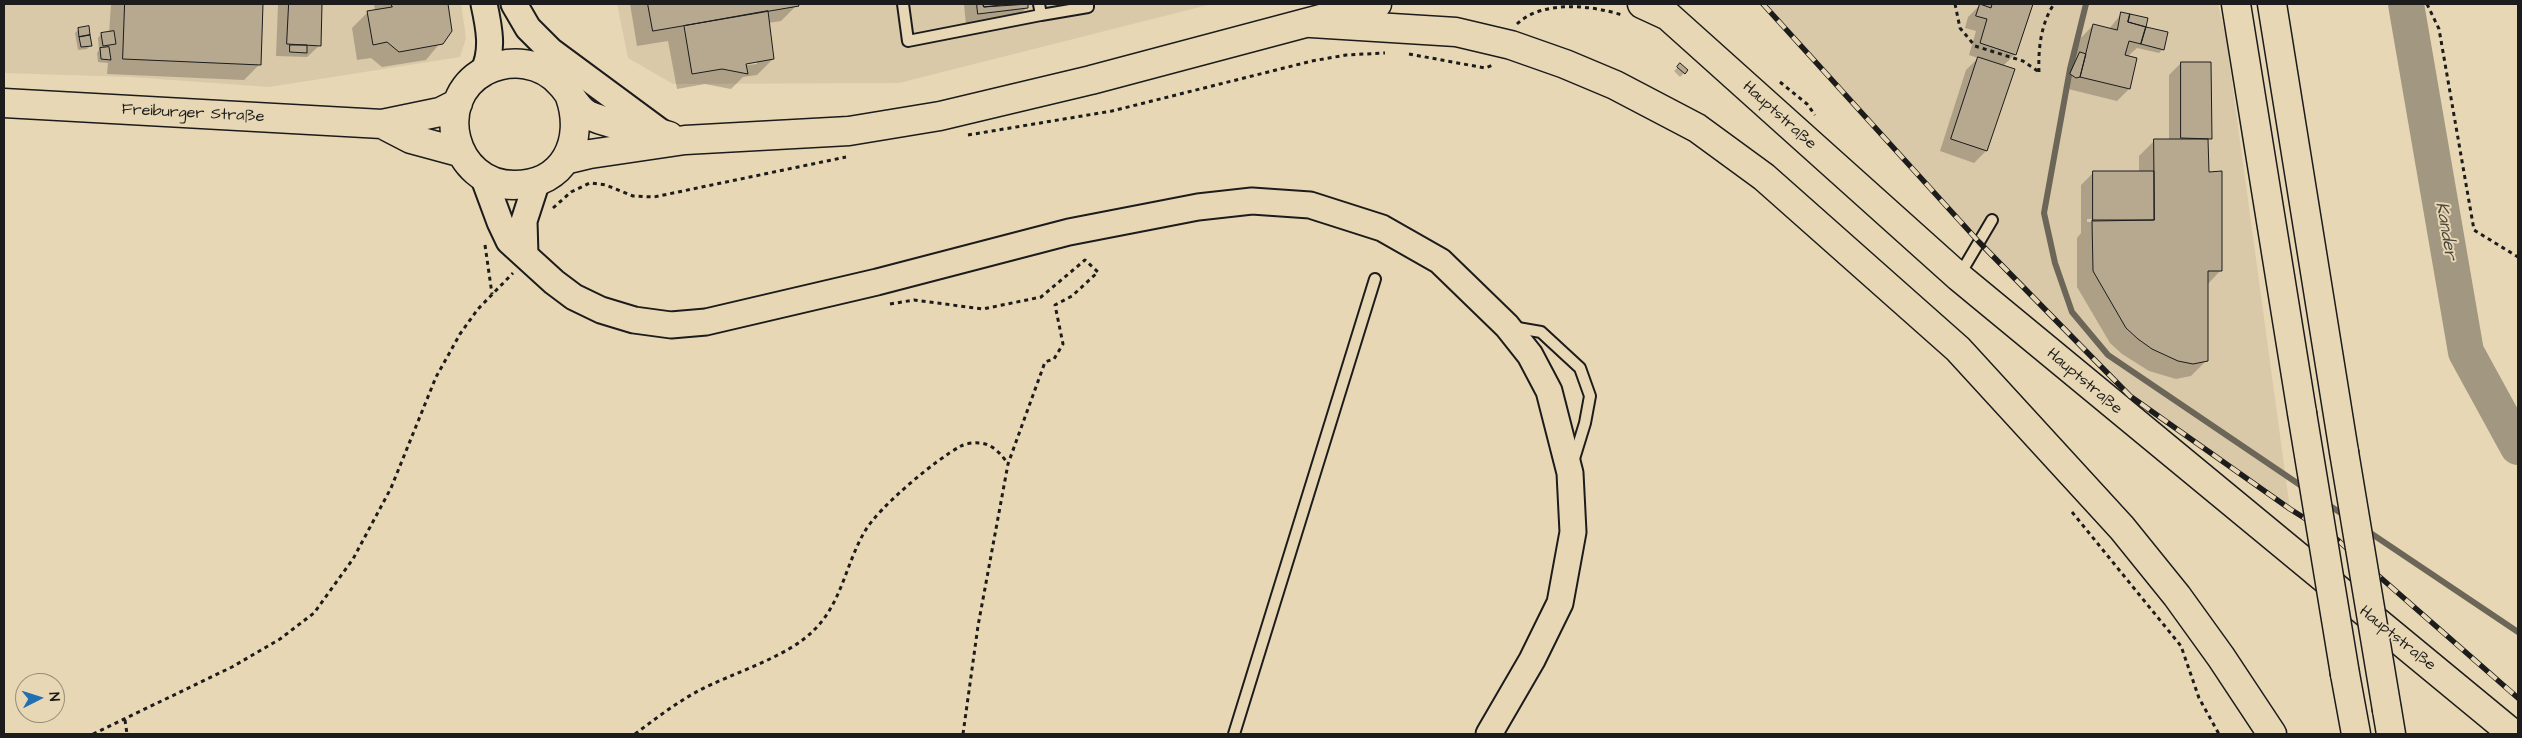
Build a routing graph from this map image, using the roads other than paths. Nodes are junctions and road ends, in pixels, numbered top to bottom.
1 (484, 4) edge
2 (514, 4) edge
3 (903, 4) edge
4 (1039, 4) edge
5 (1088, 4) edge
6 (1377, 4) edge
7 (2236, 4) edge
8 (2272, 4) edge
9 (1635, 10) edge
10 (1664, 10) edge
11 (1041, 15) junction
12 (1311, 23) junction
13 (542, 69) junction
14 (482, 72) junction
15 (570, 97) junction
16 (4, 103) edge
17 (458, 103) junction
18 (382, 124) junction
19 (675, 137) junction
20 (459, 152) junction
21 (566, 160) junction
22 (483, 176) junction
23 (537, 181) junction
24 (1992, 220) dead end
25 (527, 257) junction
26 (1959, 277) junction
27 (1375, 279) dead end
28 (1507, 326) junction
29 (1570, 472) junction
30 (2389, 722) edge
31 (1234, 734) edge
32 (1489, 734) edge
33 (2272, 734) edge
34 (2356, 734) edge
35 (2512, 734) edge

1 - 14 street
2 - 13 street
2 - 19 street
3 - 11 lane
4 - 11 lane
5 - 11 lane
6 - 12 main road
7 - 34 main road, bridge
8 - 30 main road, bridge
9 - 10 main road, Hauptstraße
10 - 26 main road, Hauptstraße
12 - 19 main road
12 - 33 main road
13 - 14 main road
13 - 15 main road
14 - 17 main road
15 - 19 main road
15 - 21 main road
16 - 18 main road, Freiburger Straße
17 - 18 main road, Freiburger Straße
17 - 20 main road
18 - 20 main road, Freiburger Straße
19 - 21 main road
20 - 22 main road
21 - 23 main road
22 - 23 main road
22 - 25 street
23 - 25 street
24 - 26 lane
25 - 28 street
26 - 35 main road, Hauptstraße
27 - 31 lane
28 - 29 street
28 - 29 lane
29 - 32 street

